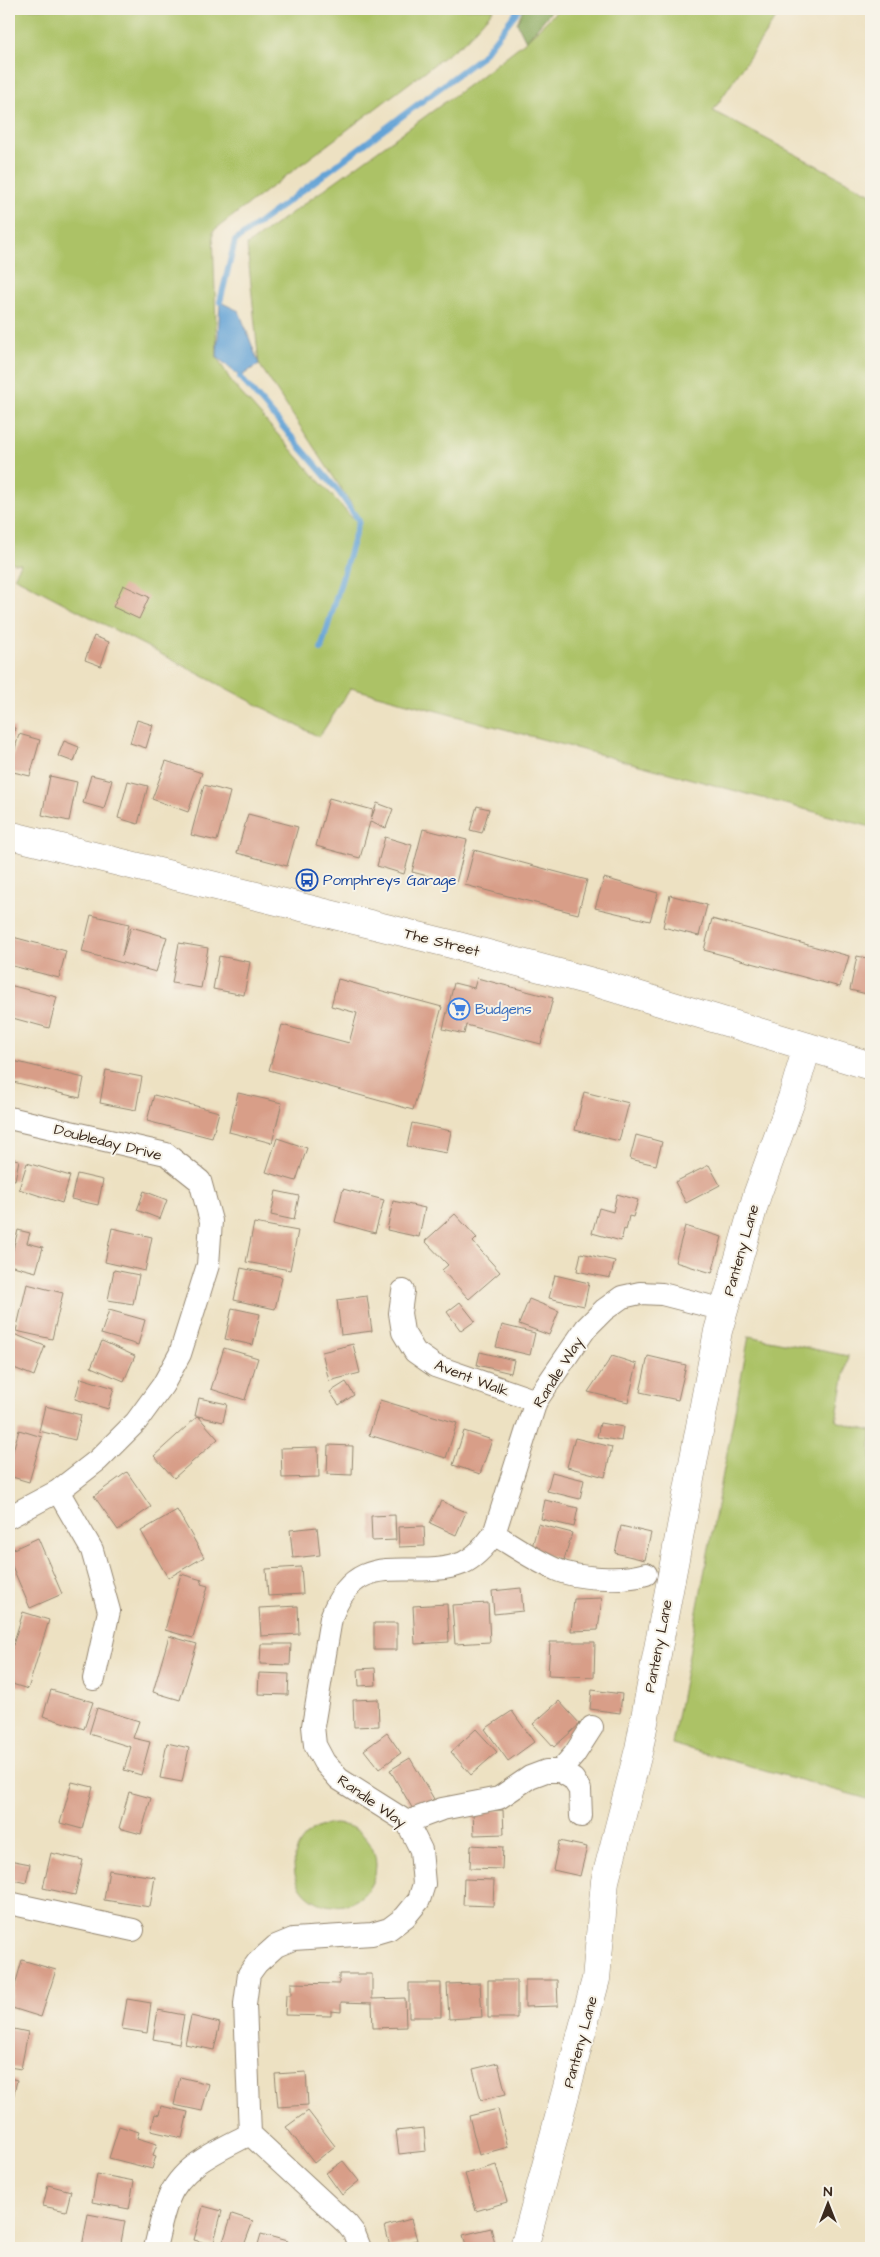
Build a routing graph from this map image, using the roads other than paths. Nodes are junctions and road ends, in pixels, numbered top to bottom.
1 (9, 835) edge
2 (807, 1047) junction
3 (871, 1066) edge
4 (9, 1118) edge
5 (403, 1291) dead end
6 (724, 1310) junction
7 (536, 1401) junction
8 (58, 1491) junction
9 (9, 1517) edge
10 (494, 1534) junction
11 (646, 1574) dead end
12 (94, 1679) dead end
13 (592, 1727) dead end
14 (560, 1771) junction
15 (581, 1816) dead end
16 (407, 1822) junction
17 (9, 1903) edge
18 (133, 1930) dead end
19 (250, 2134) junction
20 (155, 2248) edge
21 (360, 2248) edge
22 (524, 2248) edge

1 - 2 street, The Street
2 - 3 street, The Street
2 - 6 street, Panteny Lane
4 - 8 street, Doubleday Drive
5 - 7 street, Avent Walk
6 - 7 street, Randle Way
6 - 22 street, Panteny Lane
7 - 10 street, Randle Way
8 - 9 street, Doubleday Drive
8 - 12 street
10 - 11 street
10 - 16 street, Randle Way
13 - 14 street
14 - 15 street
14 - 16 street
16 - 19 street, Randle Way
17 - 18 street
19 - 20 street
19 - 21 street

